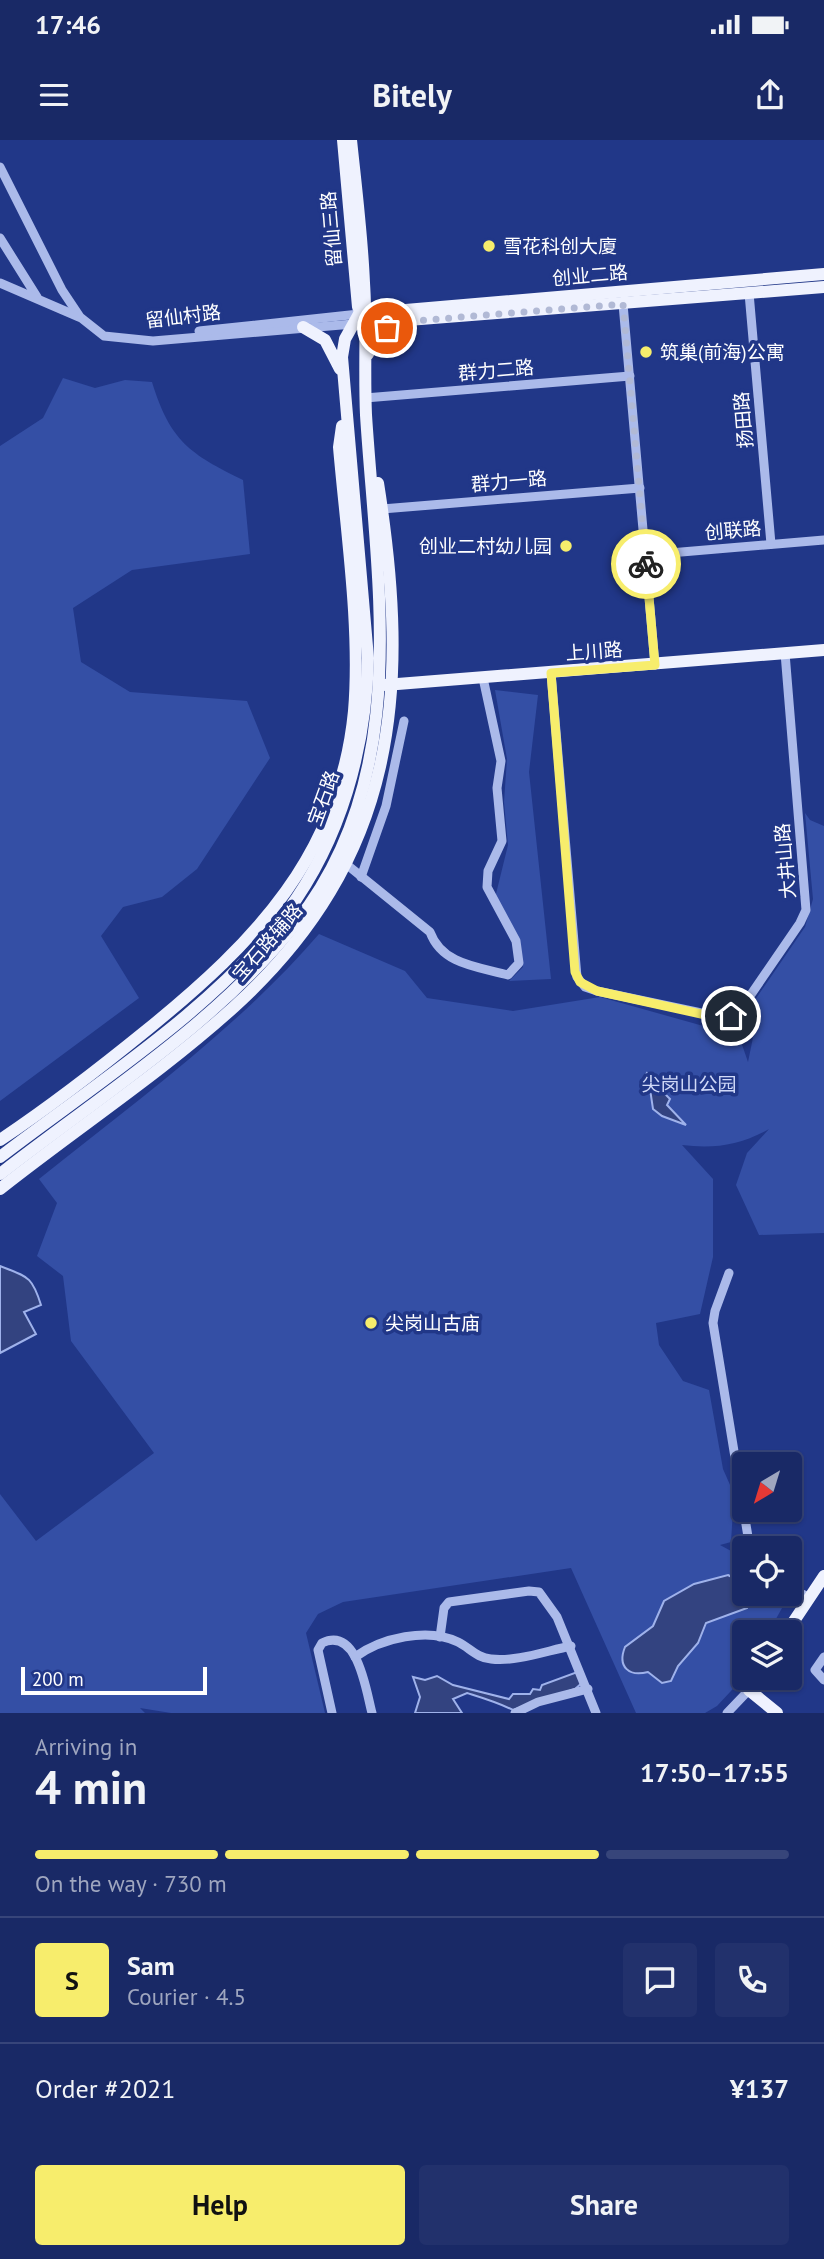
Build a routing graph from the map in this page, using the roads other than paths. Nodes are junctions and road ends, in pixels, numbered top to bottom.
1 (342, 140) edge
2 (351, 140) edge
3 (0, 167) edge
4 (11, 184) junction
5 (0, 190) edge
6 (0, 239) edge
7 (824, 274) edge
8 (364, 282) junction
9 (0, 283) edge
10 (824, 287) edge
11 (749, 293) junction
12 (37, 299) junction
13 (623, 304) junction
14 (80, 317) junction
15 (397, 317) junction
16 (361, 319) junction
17 (303, 327) junction
18 (138, 338) junction
19 (364, 368) junction
20 (630, 376) junction
21 (343, 383) junction
22 (366, 403) junction
23 (344, 405) junction
24 (640, 488) junction
25 (382, 509) junction
26 (824, 540) edge
27 (771, 544) junction
28 (646, 555) junction
29 (824, 650) edge
30 (785, 653) junction
31 (655, 665) junction
32 (551, 673) junction
33 (483, 678) junction
34 (381, 685) junction
35 (404, 721) dead end
36 (346, 864) junction
37 (361, 877) junction
38 (0, 1140) edge
39 (0, 1157) edge
40 (0, 1174) edge
41 (0, 1189) edge
42 (729, 1273) dead end
43 (748, 1536) edge
44 (824, 1576) edge
45 (802, 1594) edge
46 (809, 1597) junction
47 (794, 1620) edge
48 (440, 1637) junction
49 (570, 1646) junction
50 (355, 1657) junction
51 (824, 1657) edge
52 (824, 1680) edge
53 (588, 1689) junction
54 (748, 1690) edge
55 (758, 1690) edge
56 (761, 1690) edge
57 (332, 1713) edge
58 (372, 1713) edge
59 (516, 1713) edge
60 (596, 1713) edge
61 (727, 1713) edge
62 (777, 1713) edge
63 (790, 1713) edge

1 - 16 main road, 留仙三路
2 - 8 main road, 留仙三路
3 - 4 street
4 - 5 street
4 - 14 street
6 - 12 street
7 - 15 main road, 创业二路
8 - 15 main road
8 - 16 main road, 留仙三路
9 - 12 street
10 - 11 main road, 创业二路
11 - 13 main road, 创业二路
11 - 27 street, 扬田路
12 - 14 street
13 - 15 main road, 创业二路
13 - 20 street
14 - 18 street
15 - 16 main road, 创业二路
15 - 19 main road
16 - 17 street, 留仙村路
16 - 18 street, 留仙村路
16 - 19 main road, 宝石路
16 - 21 main road, 宝石路
17 - 18 street, 留仙村路
17 - 21 main road
19 - 22 main road, 宝石路
20 - 22 street, 群力二路
20 - 24 street
21 - 23 main road, 宝石路
22 - 25 main road, 宝石路辅路
22 - 34 main road, 宝石路
23 - 34 main road, 宝石路
23 - 38 main road, 宝石路辅路
24 - 25 street, 群力一路
24 - 28 street
25 - 34 main road, 宝石路辅路
26 - 27 street, 创联路
27 - 28 street, 创联路
28 - 31 street
29 - 30 main road, 上川路
30 - 31 main road, 上川路
30 - 32 street, 大井山路
31 - 32 main road, 上川路
32 - 33 main road, 上川路
33 - 34 main road, 上川路
33 - 37 street
34 - 36 main road, 宝石路辅路
34 - 39 main road, 宝石路
34 - 40 main road, 宝石路
35 - 37 street
36 - 37 street
36 - 41 main road, 宝石路辅路
42 - 43 street
44 - 46 main road
45 - 46 street
46 - 47 main road
48 - 49 street
48 - 49 street
48 - 50 street
49 - 53 street
50 - 57 street
50 - 58 street
51 - 52 street
53 - 59 street
53 - 60 street
54 - 61 street
55 - 62 main road
56 - 63 main road

